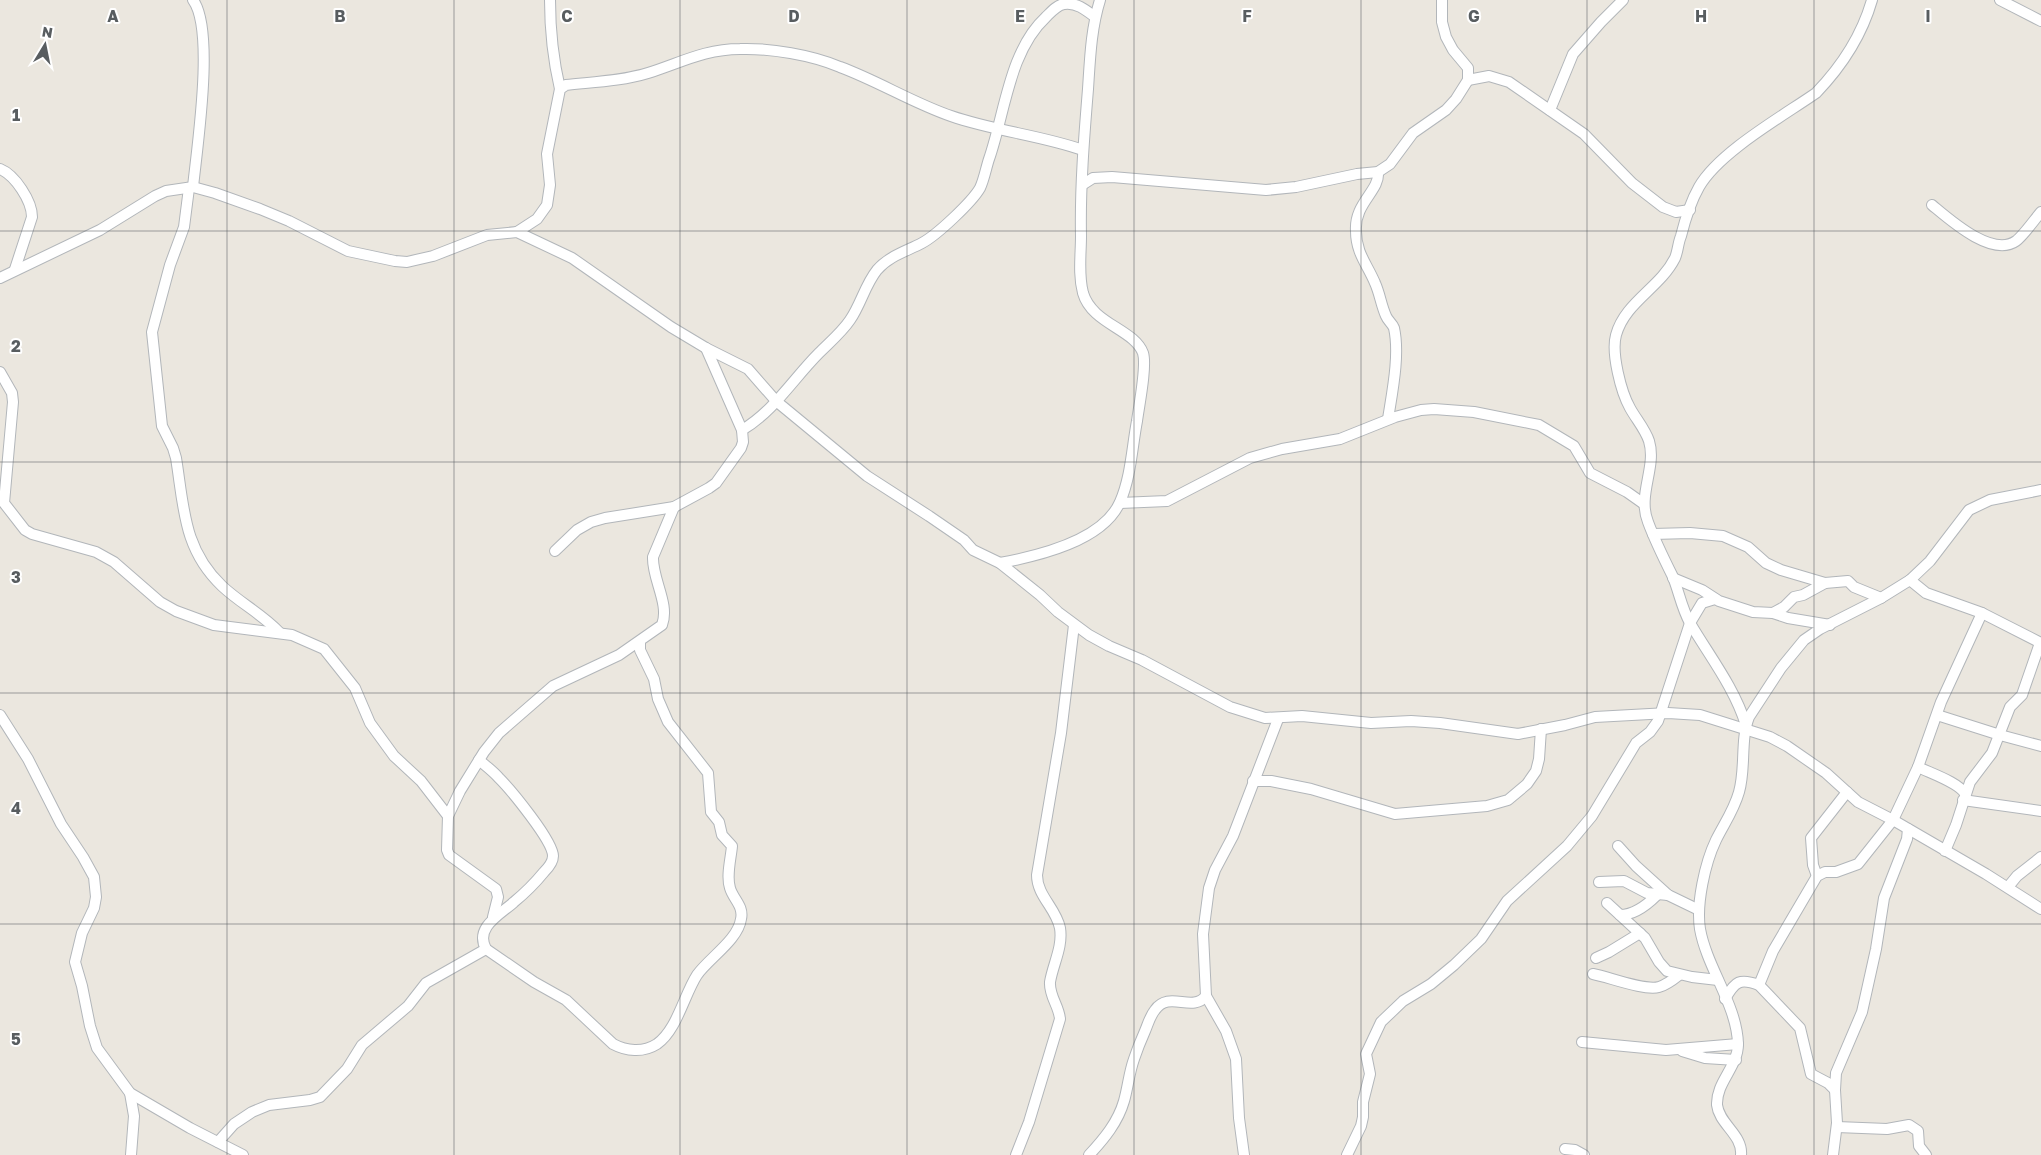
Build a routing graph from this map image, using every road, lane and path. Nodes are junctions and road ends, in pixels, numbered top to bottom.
1 (193, 0) edge
2 (550, 0) edge
3 (1100, 0) edge
4 (1442, 0) edge
5 (1623, 0) edge
6 (1872, 0) edge
7 (2000, 0) edge
8 (1095, 17) junction
9 (2041, 21) edge
10 (1468, 80) junction
11 (560, 89) junction
12 (1550, 110) junction
13 (999, 130) junction
14 (1083, 150) junction
15 (0, 169) edge
16 (1378, 172) junction
17 (1082, 185) junction
18 (191, 188) junction
19 (1932, 205) dead end
20 (1690, 210) junction
21 (2041, 212) edge
22 (517, 232) junction
23 (15, 269) junction
24 (0, 278) edge
25 (706, 348) junction
26 (0, 372) edge
27 (776, 401) junction
28 (1388, 419) junction
29 (742, 430) junction
30 (2041, 490) edge
31 (2, 501) edge
32 (1120, 503) junction
33 (1644, 504) junction
34 (674, 507) junction
35 (1653, 534) junction
36 (555, 551) dead end
37 (1000, 563) junction
38 (1673, 578) junction
39 (1910, 580) junction
40 (1825, 583) junction
41 (1881, 598) junction
42 (1715, 599) junction
43 (1773, 613) junction
44 (1982, 613) junction
45 (1074, 624) junction
46 (1690, 624) junction
47 (1830, 625) junction
48 (279, 632) junction
49 (640, 642) junction
50 (2041, 643) edge
51 (1660, 714) junction
52 (0, 715) edge
53 (1937, 715) junction
54 (1278, 719) junction
55 (1746, 728) junction
56 (1541, 729) junction
57 (2000, 735) junction
58 (2041, 746) edge
59 (479, 760) junction
60 (1918, 767) junction
61 (1253, 781) junction
62 (1847, 792) junction
63 (1964, 797) junction
64 (2041, 812) edge
65 (448, 816) junction
66 (1893, 820) junction
67 (1908, 829) junction
68 (1618, 846) dead end
69 (1945, 851) junction
70 (2041, 857) edge
71 (1817, 876) junction
72 (1599, 882) dead end
73 (2008, 887) junction
74 (1656, 895) junction
75 (1668, 895) junction
76 (1607, 903) dead end
77 (2041, 909) edge
78 (1699, 910) junction
79 (1620, 914) junction
80 (493, 917) junction
81 (1640, 933) junction
82 (486, 949) junction
83 (1596, 958) dead end
84 (1593, 974) dead end
85 (1679, 975) junction
86 (1718, 980) junction
87 (1759, 985) junction
88 (1206, 996) junction
89 (1725, 999) junction
90 (1582, 1042) dead end
91 (1738, 1044) junction
92 (1679, 1050) junction
93 (1736, 1060) junction
94 (1835, 1090) junction
95 (130, 1093) junction
96 (1837, 1127) junction
97 (218, 1142) junction
98 (1564, 1149) dead end
99 (1741, 1152) edge
100 (131, 1155) edge
101 (243, 1155) edge
102 (1016, 1155) edge
103 (1089, 1155) edge
104 (1244, 1155) edge
105 (1347, 1155) edge
106 (1584, 1155) edge
107 (1750, 1155) edge
108 (1833, 1155) edge
109 (1926, 1155) edge

1 - 18 street
2 - 11 street
3 - 8 street
4 - 10 street
5 - 12 street
6 - 20 street
7 - 9 street
8 - 13 street
8 - 14 street
10 - 12 street
10 - 16 street
11 - 13 street
11 - 22 street
12 - 20 street
13 - 14 street
13 - 27 street
14 - 17 street
15 - 23 street
16 - 17 street
16 - 28 street
17 - 32 street
18 - 22 street
18 - 23 street
18 - 48 street
19 - 21 street
20 - 33 street
22 - 25 street
23 - 24 street
25 - 27 street
25 - 29 street
26 - 31 street
27 - 29 street
27 - 37 street
28 - 32 street
28 - 33 street
29 - 34 street
30 - 39 street
31 - 48 street
32 - 37 street
33 - 35 street
34 - 36 street
34 - 49 street
35 - 38 street
35 - 40 street
37 - 45 street
38 - 42 street
38 - 46 street
39 - 41 street
39 - 44 street
40 - 41 street
40 - 43 street
41 - 47 street
42 - 43 street
42 - 46 street
43 - 47 street
44 - 50 street
44 - 53 street
45 - 54 street
45 - 102 street
46 - 51 street
46 - 55 street
47 - 55 street
48 - 65 street
49 - 59 street
49 - 82 street
50 - 57 street
51 - 55 street
51 - 56 street
51 - 105 street
52 - 95 street
53 - 57 street
53 - 60 street
54 - 56 street
54 - 61 street
55 - 62 street
55 - 78 street
56 - 61 street
57 - 58 street
57 - 63 street
59 - 65 street
59 - 80 street
60 - 63 street
60 - 66 street
61 - 88 street
62 - 66 street
62 - 71 street
63 - 64 street
63 - 69 street
65 - 80 street
66 - 67 street
66 - 71 street
67 - 69 street
67 - 94 street
68 - 75 street
69 - 73 street
70 - 73 street
71 - 87 street
72 - 74 street
73 - 77 street
74 - 75 street
74 - 79 street
75 - 78 street
76 - 79 street
78 - 86 street
79 - 81 street
80 - 82 street
81 - 83 street
81 - 85 street
82 - 97 street
84 - 85 street
85 - 86 street
86 - 89 street
87 - 89 street
87 - 94 street
88 - 103 street
88 - 104 street
89 - 91 street
90 - 92 street
91 - 92 street
91 - 93 street
92 - 93 street
93 - 99 street
94 - 96 street
95 - 97 street
95 - 100 street
96 - 108 street
96 - 109 street
97 - 101 street
98 - 106 street
99 - 107 street

